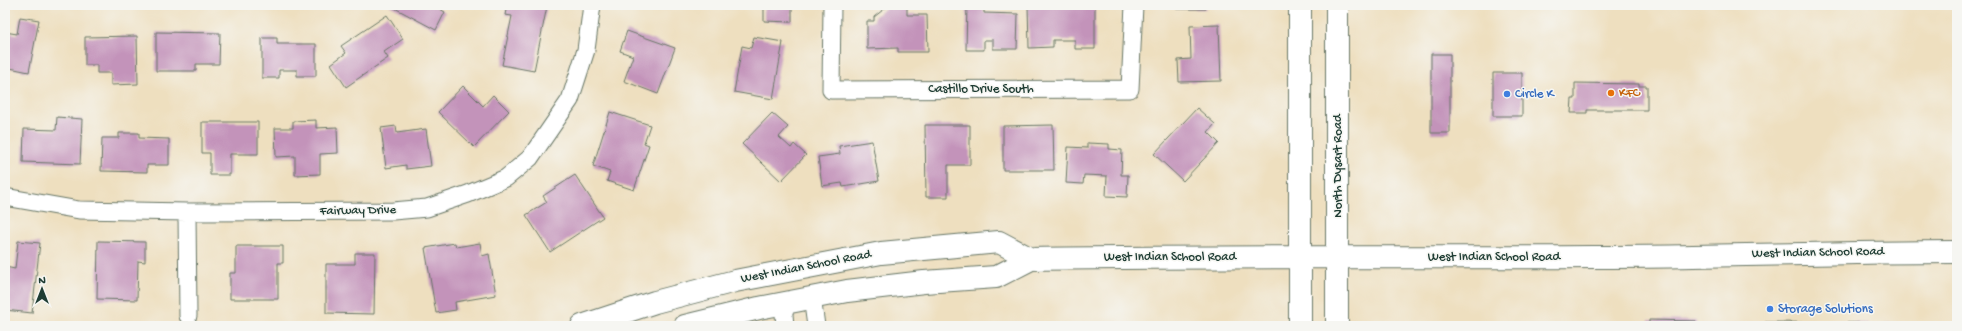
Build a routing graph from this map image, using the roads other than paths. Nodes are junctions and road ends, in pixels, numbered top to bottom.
1 (592, 5) edge
2 (832, 5) edge
3 (1134, 5) edge
4 (1300, 5) edge
5 (1337, 5) edge
6 (5, 197) edge
7 (187, 212) junction
8 (1957, 252) edge
9 (1338, 256) junction
10 (1300, 257) junction
11 (1031, 259) junction
12 (812, 297) junction
13 (783, 303) junction
14 (188, 316) dead end
15 (582, 326) edge
16 (685, 326) edge
17 (785, 326) edge
18 (816, 326) edge
19 (1300, 326) edge
20 (1337, 326) edge

1 - 7 street, Fairway Drive
2 - 3 street, Castillo Drive South
4 - 10 main road
5 - 9 main road, North Dysart Road
6 - 7 street, Fairway Drive
7 - 14 street
8 - 9 main road, West Indian School Road
9 - 10 main road, West Indian School Road
9 - 20 main road, North Dysart Road
10 - 11 main road, West Indian School Road
10 - 19 main road
11 - 12 main road, West Indian School Road
11 - 15 main road, West Indian School Road
12 - 13 main road, West Indian School Road
12 - 18 street
13 - 16 main road, West Indian School Road
13 - 17 street

